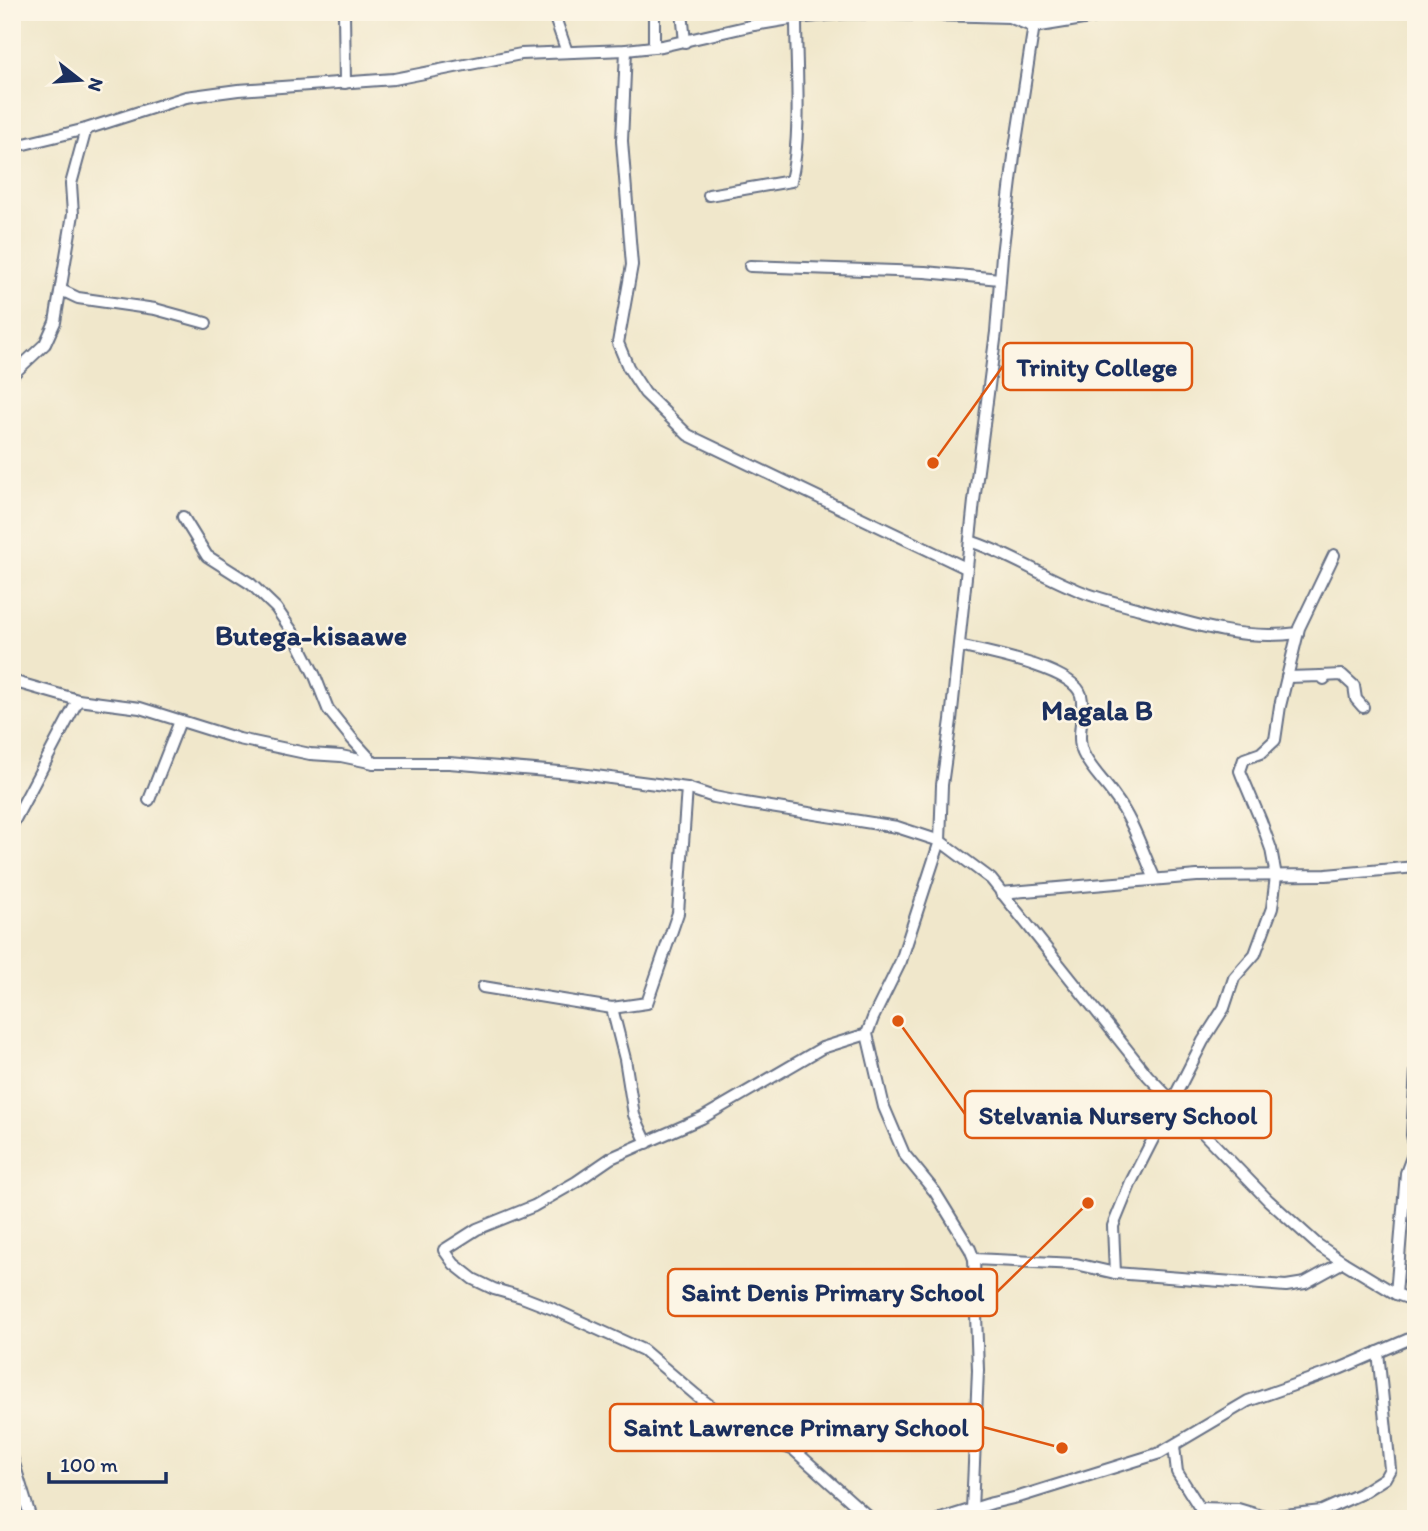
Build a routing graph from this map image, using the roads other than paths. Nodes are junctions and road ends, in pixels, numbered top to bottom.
1 (344, 12) edge
2 (554, 12) edge
3 (654, 12) edge
4 (682, 12) edge
5 (1036, 12) edge
6 (1126, 12) edge
7 (796, 18) junction
8 (1034, 27) junction
9 (685, 42) junction
10 (654, 47) junction
11 (626, 50) junction
12 (567, 52) junction
13 (345, 83) junction
14 (86, 128) junction
15 (12, 147) edge
16 (709, 195) dead end
17 (750, 266) dead end
18 (1000, 279) junction
19 (61, 290) junction
20 (206, 323) dead end
21 (12, 374) edge
22 (183, 517) dead end
23 (970, 541) junction
24 (1334, 555) dead end
25 (966, 568) junction
26 (1298, 632) junction
27 (959, 646) junction
28 (1287, 677) junction
29 (12, 681) edge
30 (78, 700) junction
31 (1363, 706) dead end
32 (180, 721) junction
33 (374, 762) junction
34 (687, 788) junction
35 (149, 800) dead end
36 (12, 825) edge
37 (940, 841) junction
38 (1416, 867) edge
39 (1276, 876) junction
40 (1155, 879) junction
41 (1001, 892) junction
42 (483, 987) dead end
43 (612, 1008) junction
44 (867, 1034) junction
45 (1416, 1071) edge
46 (1172, 1102) junction
47 (647, 1143) junction
48 (974, 1259) junction
49 (1343, 1262) junction
50 (1115, 1273) junction
51 (1396, 1294) junction
52 (1416, 1301) edge
53 (1416, 1336) edge
54 (1378, 1352) junction
55 (1174, 1446) junction
56 (12, 1457) edge
57 (972, 1510) junction
58 (1200, 1513) edge
59 (31, 1519) edge
60 (871, 1519) edge
61 (941, 1519) edge

1 - 13 street
2 - 12 street
3 - 10 street
4 - 9 street
5 - 8 street
6 - 8 street
7 - 8 street
7 - 9 street
7 - 16 street
8 - 18 street
9 - 10 street
10 - 11 street
11 - 12 street
11 - 25 street
12 - 13 street
13 - 14 street
14 - 15 street
14 - 19 street
17 - 18 street
18 - 23 street
19 - 20 street
19 - 21 street
22 - 33 street
23 - 25 street
23 - 26 street
24 - 26 street
25 - 27 street
26 - 28 street
27 - 37 street
27 - 40 street
28 - 31 street
28 - 39 street
29 - 30 street
30 - 32 street
30 - 36 street
32 - 33 street
32 - 35 street
33 - 34 street
34 - 37 street
34 - 43 street
37 - 41 street
37 - 44 street
38 - 39 street
39 - 40 street
39 - 46 street
40 - 41 street
41 - 46 street
42 - 43 street
43 - 47 street
44 - 47 street
44 - 48 street
45 - 51 street
46 - 49 street
46 - 50 street
47 - 60 street
48 - 50 street
48 - 57 street
49 - 50 street
49 - 51 street
51 - 52 street
53 - 54 street
54 - 55 street
54 - 58 street
55 - 57 street
55 - 58 street
56 - 59 street
57 - 61 street

